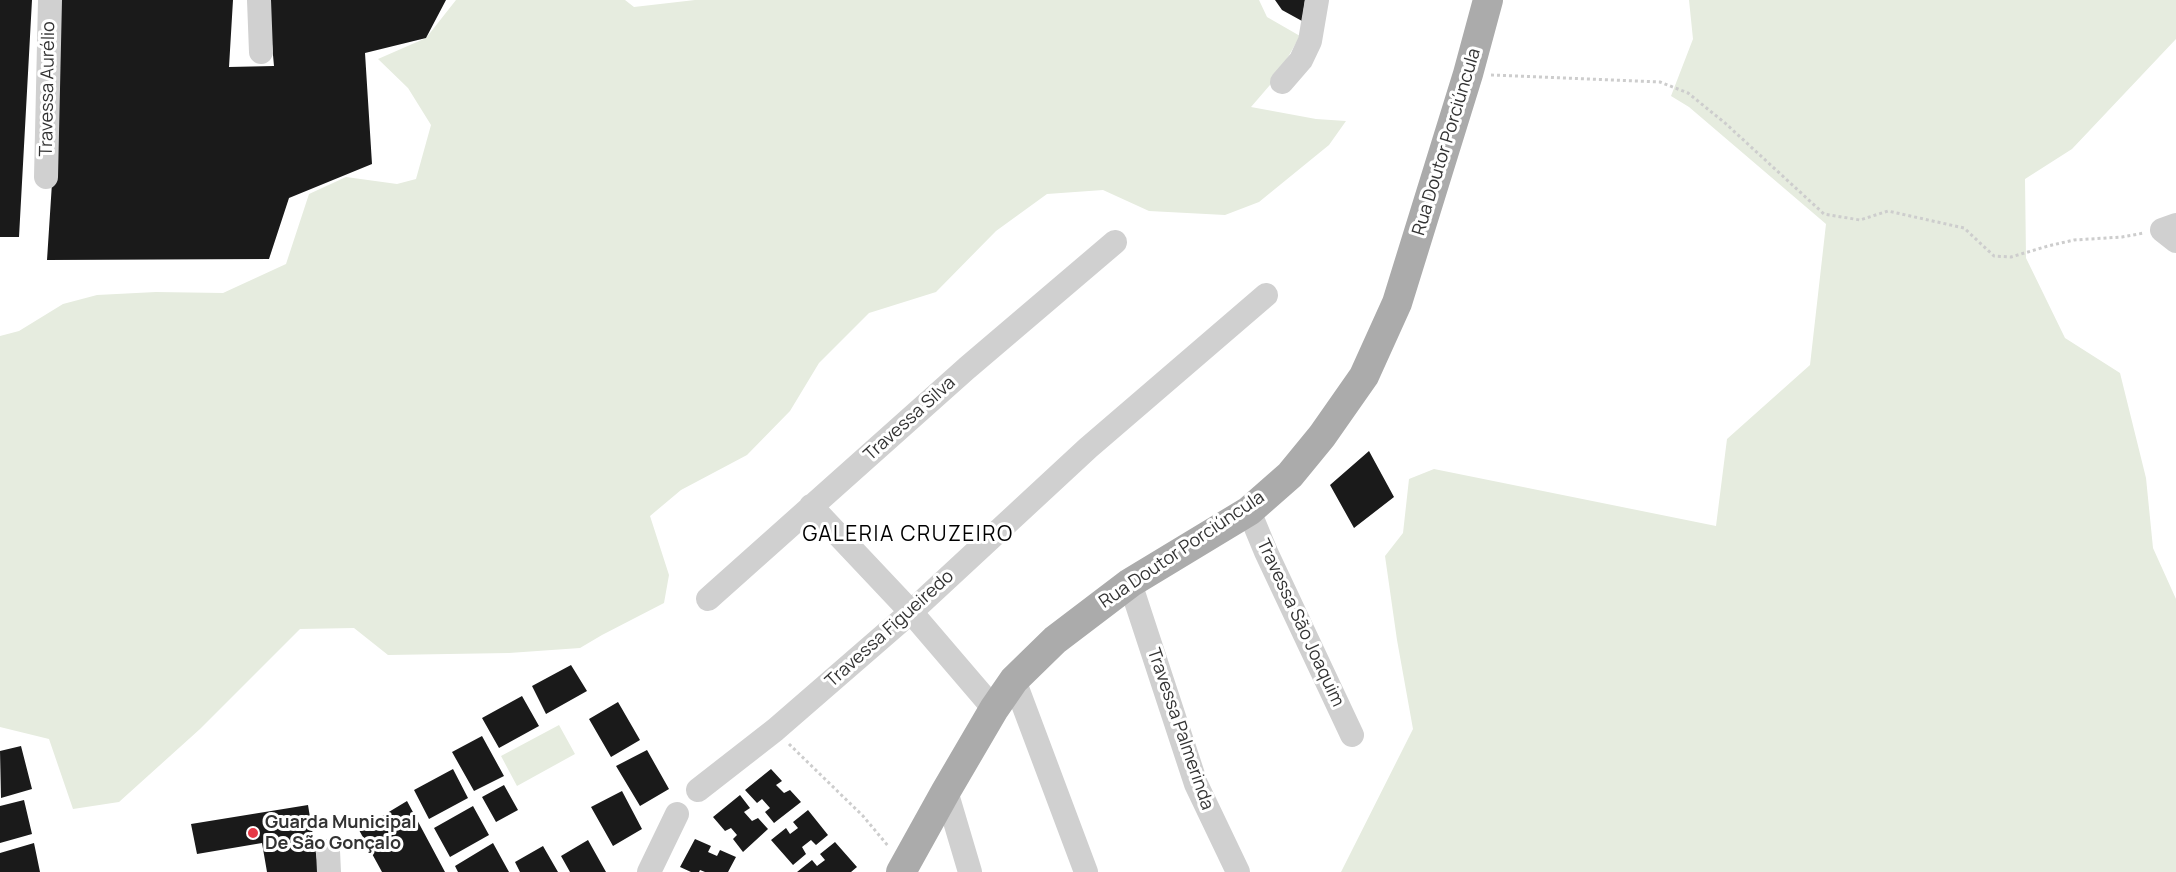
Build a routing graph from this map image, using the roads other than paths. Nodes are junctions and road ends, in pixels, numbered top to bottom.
1 (50, 0) edge
2 (259, 0) edge
3 (1317, 0) edge
4 (1488, 0) edge
5 (261, 52) dead end
6 (1282, 82) dead end
7 (46, 177) dead end
8 (1115, 242) dead end
9 (1266, 295) dead end
10 (811, 506) junction
11 (1249, 511) junction
12 (1130, 583) junction
13 (708, 599) dead end
14 (911, 612) junction
15 (1014, 680) junction
16 (994, 710) junction
17 (1352, 735) dead end
18 (698, 790) dead end
19 (946, 791) junction
20 (677, 814) dead end
21 (903, 869) edge
22 (649, 872) edge
23 (970, 872) edge
24 (1086, 872) edge
25 (1238, 872) edge

1 - 7 street, Travessa Aurélio
2 - 5 street
3 - 6 street
4 - 11 main road, Rua Doutor Porciúncula
8 - 10 street, Travessa Silva
9 - 14 street, Travessa Figueiredo
10 - 13 street, Travessa Silva
10 - 14 street
11 - 12 main road, Rua Doutor Porciúncula
11 - 17 street, Travessa São Joaquim
12 - 15 main road, Rua Doutor Porciúncula
12 - 25 street, Travessa Palmerinda
14 - 16 street
14 - 18 street, Travessa Figueiredo
15 - 16 main road, Rua Doutor Porciúncula
15 - 24 street
16 - 19 main road, Rua Doutor Porciúncula
19 - 21 main road, Rua Doutor Porciúncula
19 - 23 street
20 - 22 street

